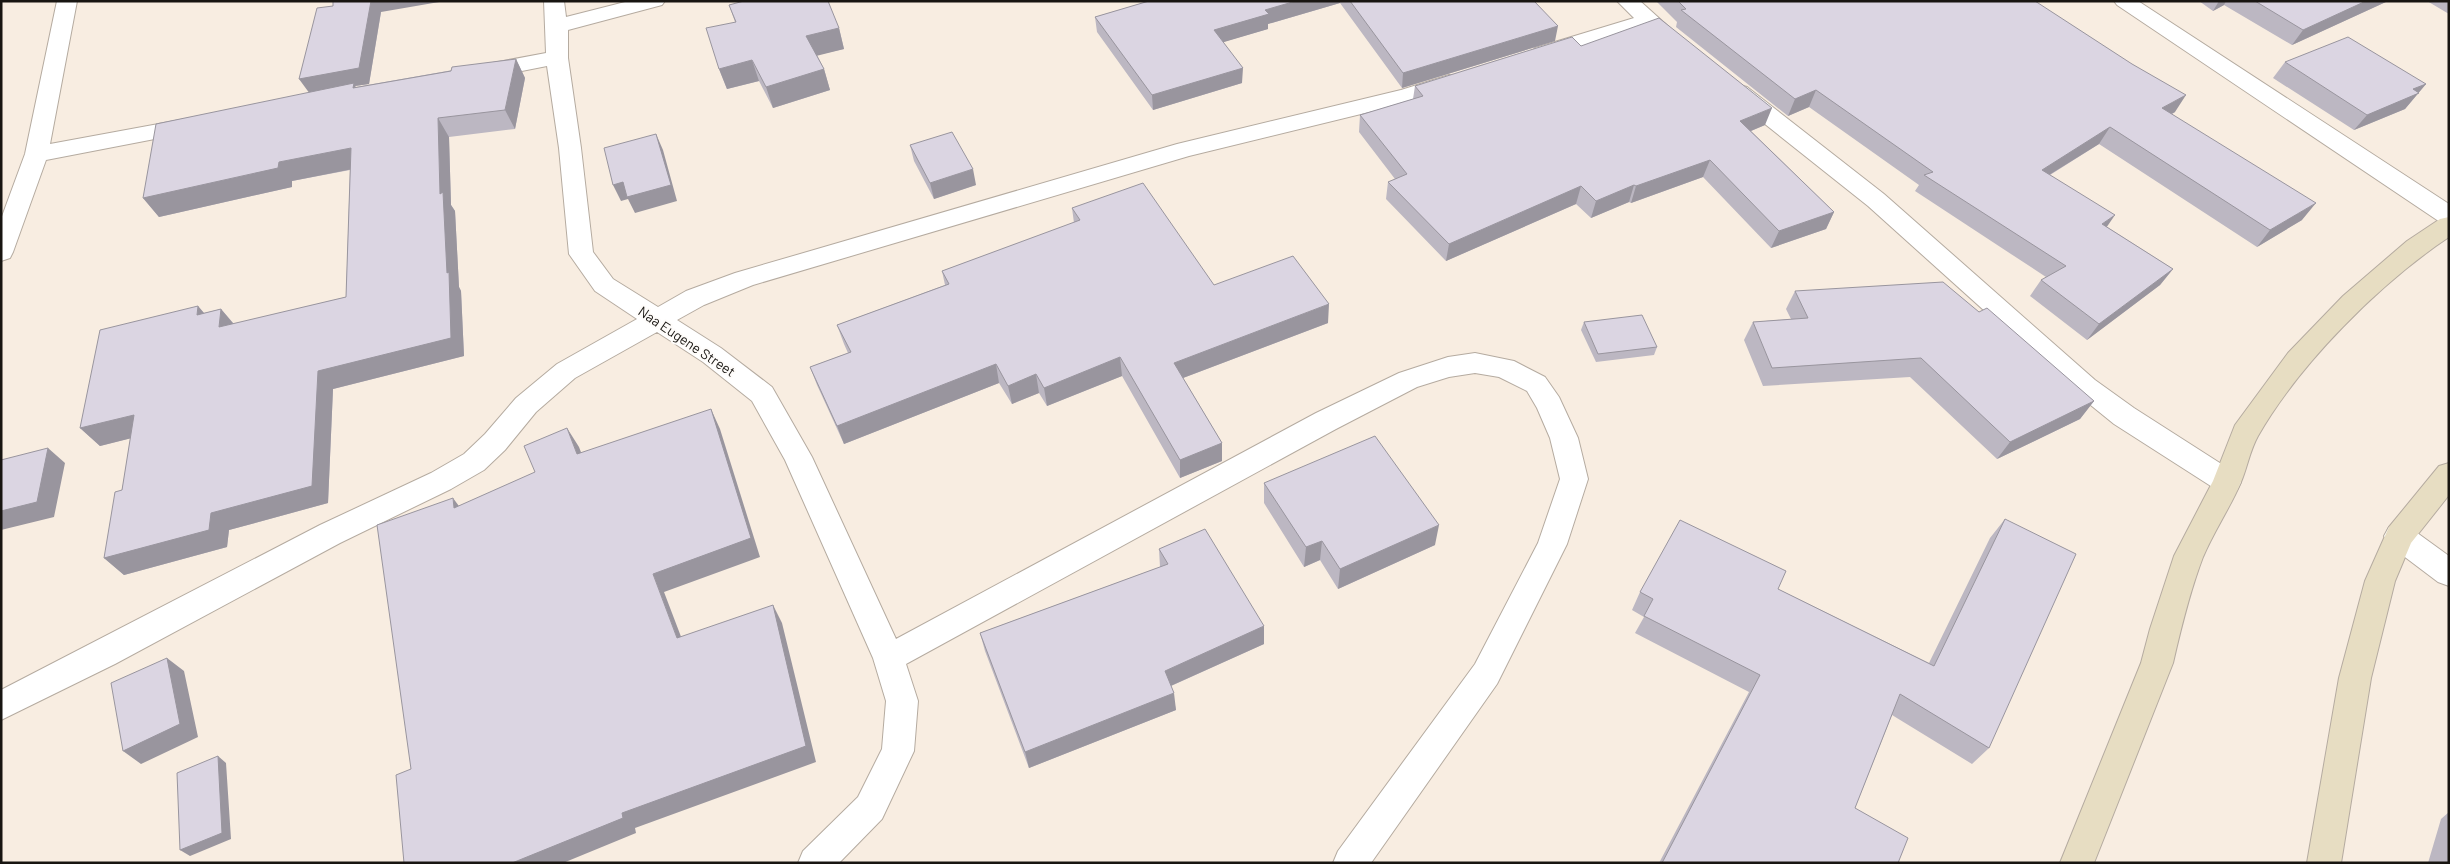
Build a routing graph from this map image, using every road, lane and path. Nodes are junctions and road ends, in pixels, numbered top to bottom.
1 (67, 1) edge
2 (655, 1) edge
3 (1627, 1) edge
4 (2124, 1) edge
5 (556, 14) edge
6 (1649, 20) junction
7 (1678, 43) edge
8 (557, 58) junction
9 (1518, 61) edge
10 (459, 76) edge
11 (1471, 76) edge
12 (1721, 78) edge
13 (213, 121) edge
14 (37, 154) junction
15 (2449, 216) edge
16 (2449, 225) edge
17 (1, 252) edge
18 (658, 321) junction
19 (2449, 474) edge
20 (2227, 482) junction
21 (2399, 536) junction
22 (2449, 573) edge
23 (889, 658) junction
24 (1, 706) edge
25 (815, 863) edge
26 (1350, 863) edge
27 (2077, 863) edge
28 (2324, 863) edge

1 - 14 street
2 - 5 street
3 - 6 street
4 - 15 street
5 - 8 street, Naa Eugene Street
6 - 7 street
6 - 9 street
8 - 10 street
8 - 18 street, Naa Eugene Street
11 - 18 street
12 - 20 street
13 - 14 street
14 - 17 street
16 - 20 street
18 - 23 street, Naa Eugene Street
18 - 24 street
19 - 21 street
20 - 27 street
21 - 22 street
21 - 28 street
23 - 25 street, Naa Eugene Street
23 - 26 street

